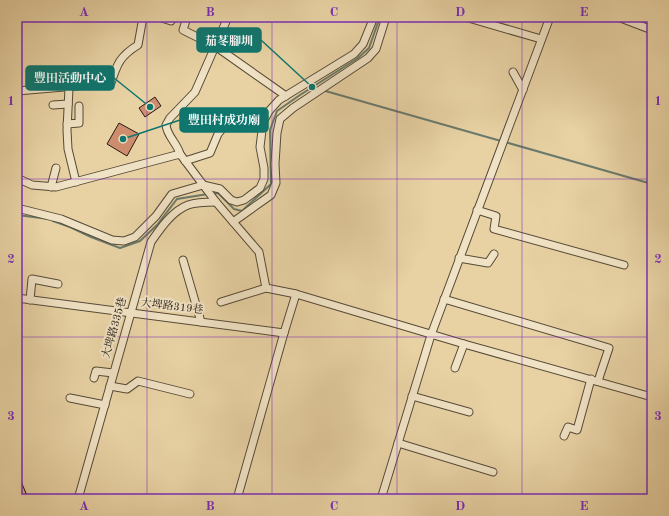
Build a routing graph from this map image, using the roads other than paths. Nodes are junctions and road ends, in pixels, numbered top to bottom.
1 (143, 17) edge
2 (159, 17) edge
3 (173, 17) edge
4 (187, 17) edge
5 (228, 17) edge
6 (374, 17) edge
7 (386, 17) edge
8 (465, 17) edge
9 (550, 17) edge
10 (618, 17) edge
11 (652, 30) edge
12 (541, 39) junction
13 (215, 46) junction
14 (513, 72) dead end
15 (68, 88) junction
16 (523, 90) junction
17 (17, 91) edge
18 (286, 96) junction
19 (68, 104) junction
20 (54, 105) dead end
21 (79, 106) dead end
22 (263, 122) junction
23 (67, 124) junction
24 (180, 154) junction
25 (185, 161) junction
26 (56, 168) dead end
27 (17, 178) edge
28 (76, 182) junction
29 (203, 185) junction
30 (51, 187) junction
31 (216, 202) junction
32 (17, 208) edge
33 (477, 210) junction
34 (233, 222) junction
35 (494, 254) dead end
36 (459, 258) junction
37 (183, 260) dead end
38 (624, 264) dead end
39 (58, 284) dead end
40 (266, 288) junction
41 (296, 294) junction
42 (18, 298) edge
43 (444, 299) junction
44 (30, 300) junction
45 (221, 302) dead end
46 (17, 307) edge
47 (130, 313) junction
48 (201, 322) junction
49 (284, 333) junction
50 (431, 334) junction
51 (464, 344) junction
52 (455, 368) dead end
53 (114, 373) junction
54 (94, 378) dead end
55 (594, 380) junction
56 (110, 386) junction
57 (190, 394) dead end
58 (412, 396) junction
59 (652, 397) edge
60 (70, 398) dead end
61 (105, 405) junction
62 (469, 412) dead end
63 (564, 436) dead end
64 (398, 443) junction
65 (493, 472) dead end
66 (17, 485) edge
67 (23, 499) edge
68 (78, 499) edge
69 (237, 499) edge
70 (381, 499) edge

1 - 15 street
2 - 3 street
4 - 13 street
5 - 13 street
6 - 18 street
7 - 34 street
8 - 12 street
9 - 12 street
10 - 11 street
12 - 16 street
13 - 18 street
13 - 24 street
14 - 16 street
15 - 17 street
15 - 19 street
16 - 33 street
18 - 22 street
19 - 20 street
19 - 23 street
21 - 23 street
22 - 25 street
22 - 29 street
23 - 28 street
24 - 25 street
24 - 28 street
25 - 29 street
26 - 30 street
27 - 30 street
28 - 30 street
29 - 31 street
29 - 32 street
31 - 34 street
31 - 47 street, 大埤路335巷
33 - 36 street
33 - 38 street
34 - 40 street
35 - 36 street
36 - 43 street
37 - 48 street
39 - 44 street
40 - 41 street
40 - 45 street
41 - 49 street
41 - 50 street
42 - 44 street, 大埤路319巷
42 - 46 street
43 - 50 street
43 - 55 street
44 - 47 street, 大埤路319巷
47 - 48 street, 大埤路319巷
47 - 53 street, 大埤路335巷
48 - 49 street, 大埤路319巷
49 - 69 street
50 - 51 street
50 - 58 street
51 - 52 street
51 - 55 street
53 - 54 street
53 - 56 street, 大埤路335巷
55 - 59 street
55 - 63 street
56 - 57 street
56 - 61 street, 大埤路335巷
58 - 62 street
58 - 64 street
60 - 61 street
61 - 68 street, 大埤路335巷
64 - 65 street
64 - 70 street
66 - 67 main road

